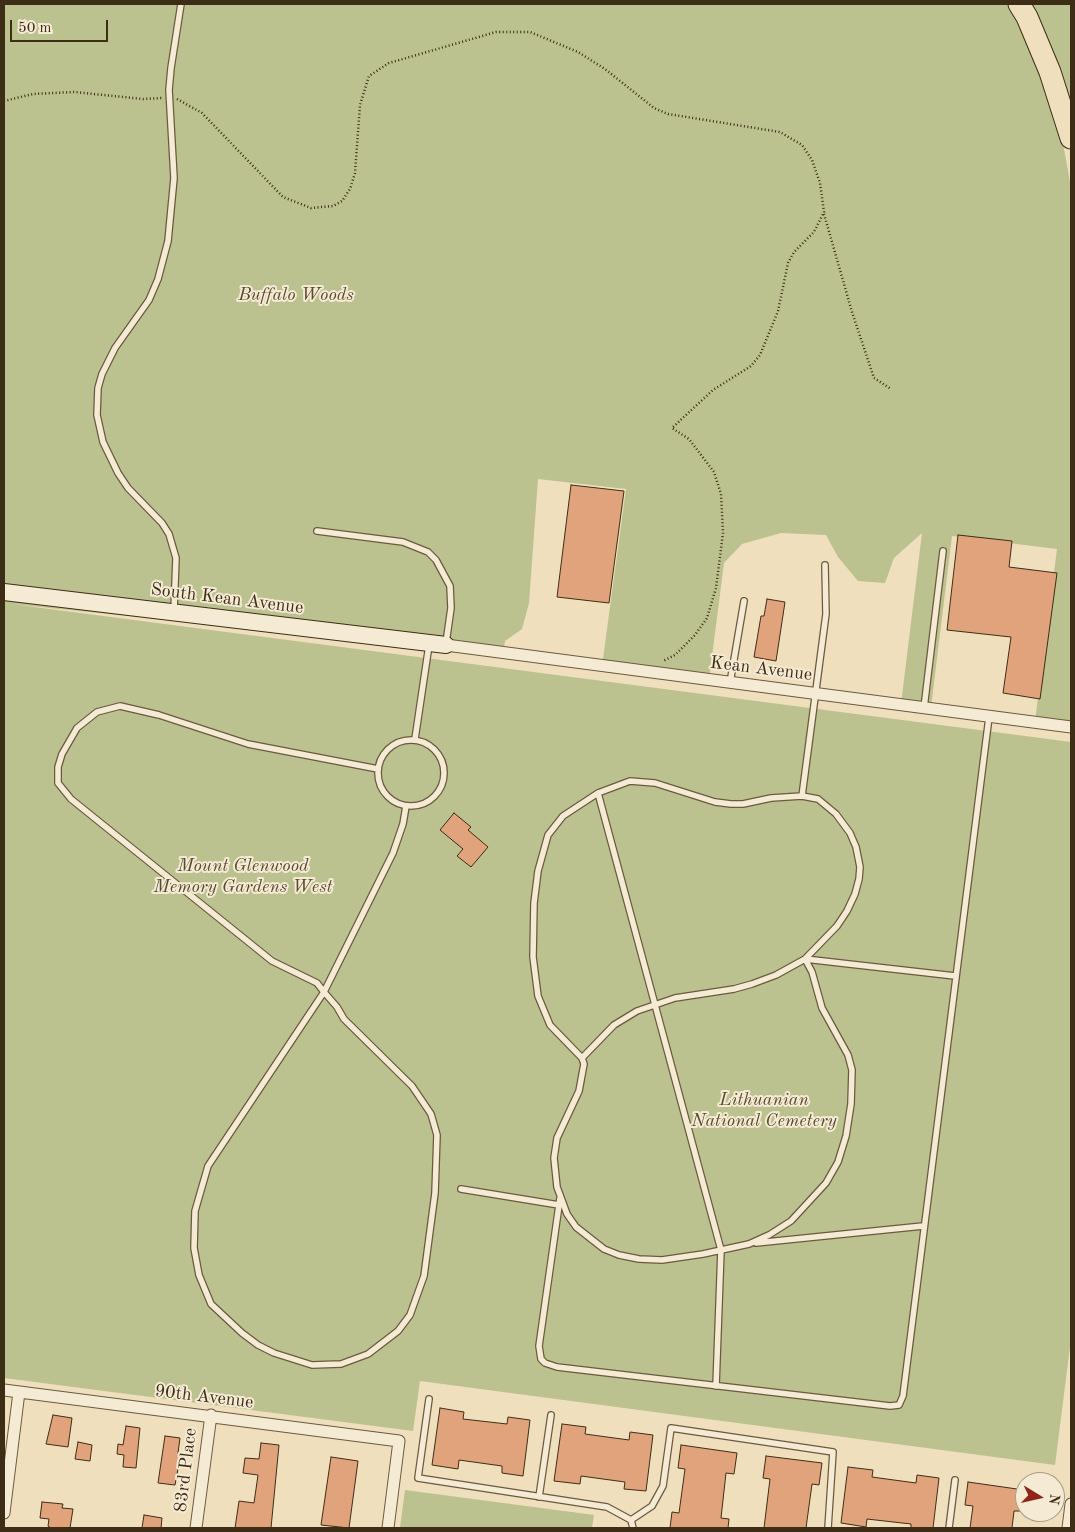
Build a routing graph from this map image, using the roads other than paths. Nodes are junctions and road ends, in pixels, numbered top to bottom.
1 (181, 4) edge
2 (1019, 4) edge
3 (1071, 138) edge
4 (317, 531) dead end
5 (943, 551) dead end
6 (825, 565) dead end
7 (4, 592) edge
8 (744, 601) dead end
9 (174, 612) junction
10 (429, 643) junction
11 (446, 645) junction
12 (730, 683) junction
13 (816, 694) junction
14 (924, 708) junction
15 (988, 716) junction
16 (1071, 727) edge
17 (415, 739) junction
18 (378, 769) junction
19 (598, 793) junction
20 (802, 796) junction
21 (406, 806) junction
22 (805, 959) junction
23 (955, 976) junction
24 (324, 992) junction
25 (654, 1004) junction
26 (582, 1058) junction
27 (461, 1189) dead end
28 (560, 1196) junction
29 (559, 1205) junction
30 (923, 1226) junction
31 (748, 1244) junction
32 (721, 1250) junction
33 (716, 1386) junction
34 (4, 1390) edge
35 (19, 1392) junction
36 (429, 1399) dead end
37 (211, 1415) junction
38 (551, 1415) dead end
39 (955, 1480) dead end
40 (539, 1497) junction
41 (1071, 1504) edge
42 (4, 1513) edge
43 (631, 1520) junction
44 (196, 1528) edge
45 (388, 1528) edge
46 (633, 1528) edge
47 (828, 1528) edge
48 (949, 1528) edge
49 (1068, 1528) edge

1 - 9 lane
2 - 3 highway
4 - 11 lane
5 - 14 lane
6 - 13 lane
7 - 9 street, South Kean Avenue
8 - 12 lane
9 - 10 street, South Kean Avenue
10 - 11 street, South Kean Avenue
10 - 17 lane
11 - 12 street, Kean Avenue
12 - 13 street, Kean Avenue
13 - 14 street, Kean Avenue
13 - 20 lane
14 - 15 street, Kean Avenue
15 - 16 street, Kean Avenue
15 - 23 lane
17 - 18 lane
17 - 21 lane
18 - 21 lane
18 - 24 lane
19 - 20 lane
19 - 25 lane
19 - 26 lane
20 - 22 lane
21 - 24 lane
22 - 23 lane
22 - 25 lane
22 - 31 lane
23 - 30 lane
24 - 24 lane
25 - 26 lane
25 - 32 lane
26 - 28 lane
27 - 29 lane
28 - 29 lane
28 - 32 lane
29 - 33 lane
30 - 31 lane
30 - 33 lane
31 - 32 lane
32 - 33 lane
34 - 35 street, 90th Avenue
35 - 37 street, 90th Avenue
35 - 42 street
36 - 40 lane
37 - 44 street, 83rd Place
37 - 45 street, 90th Avenue
38 - 40 lane
39 - 48 lane
40 - 43 lane
41 - 49 street
43 - 46 lane
43 - 47 lane

